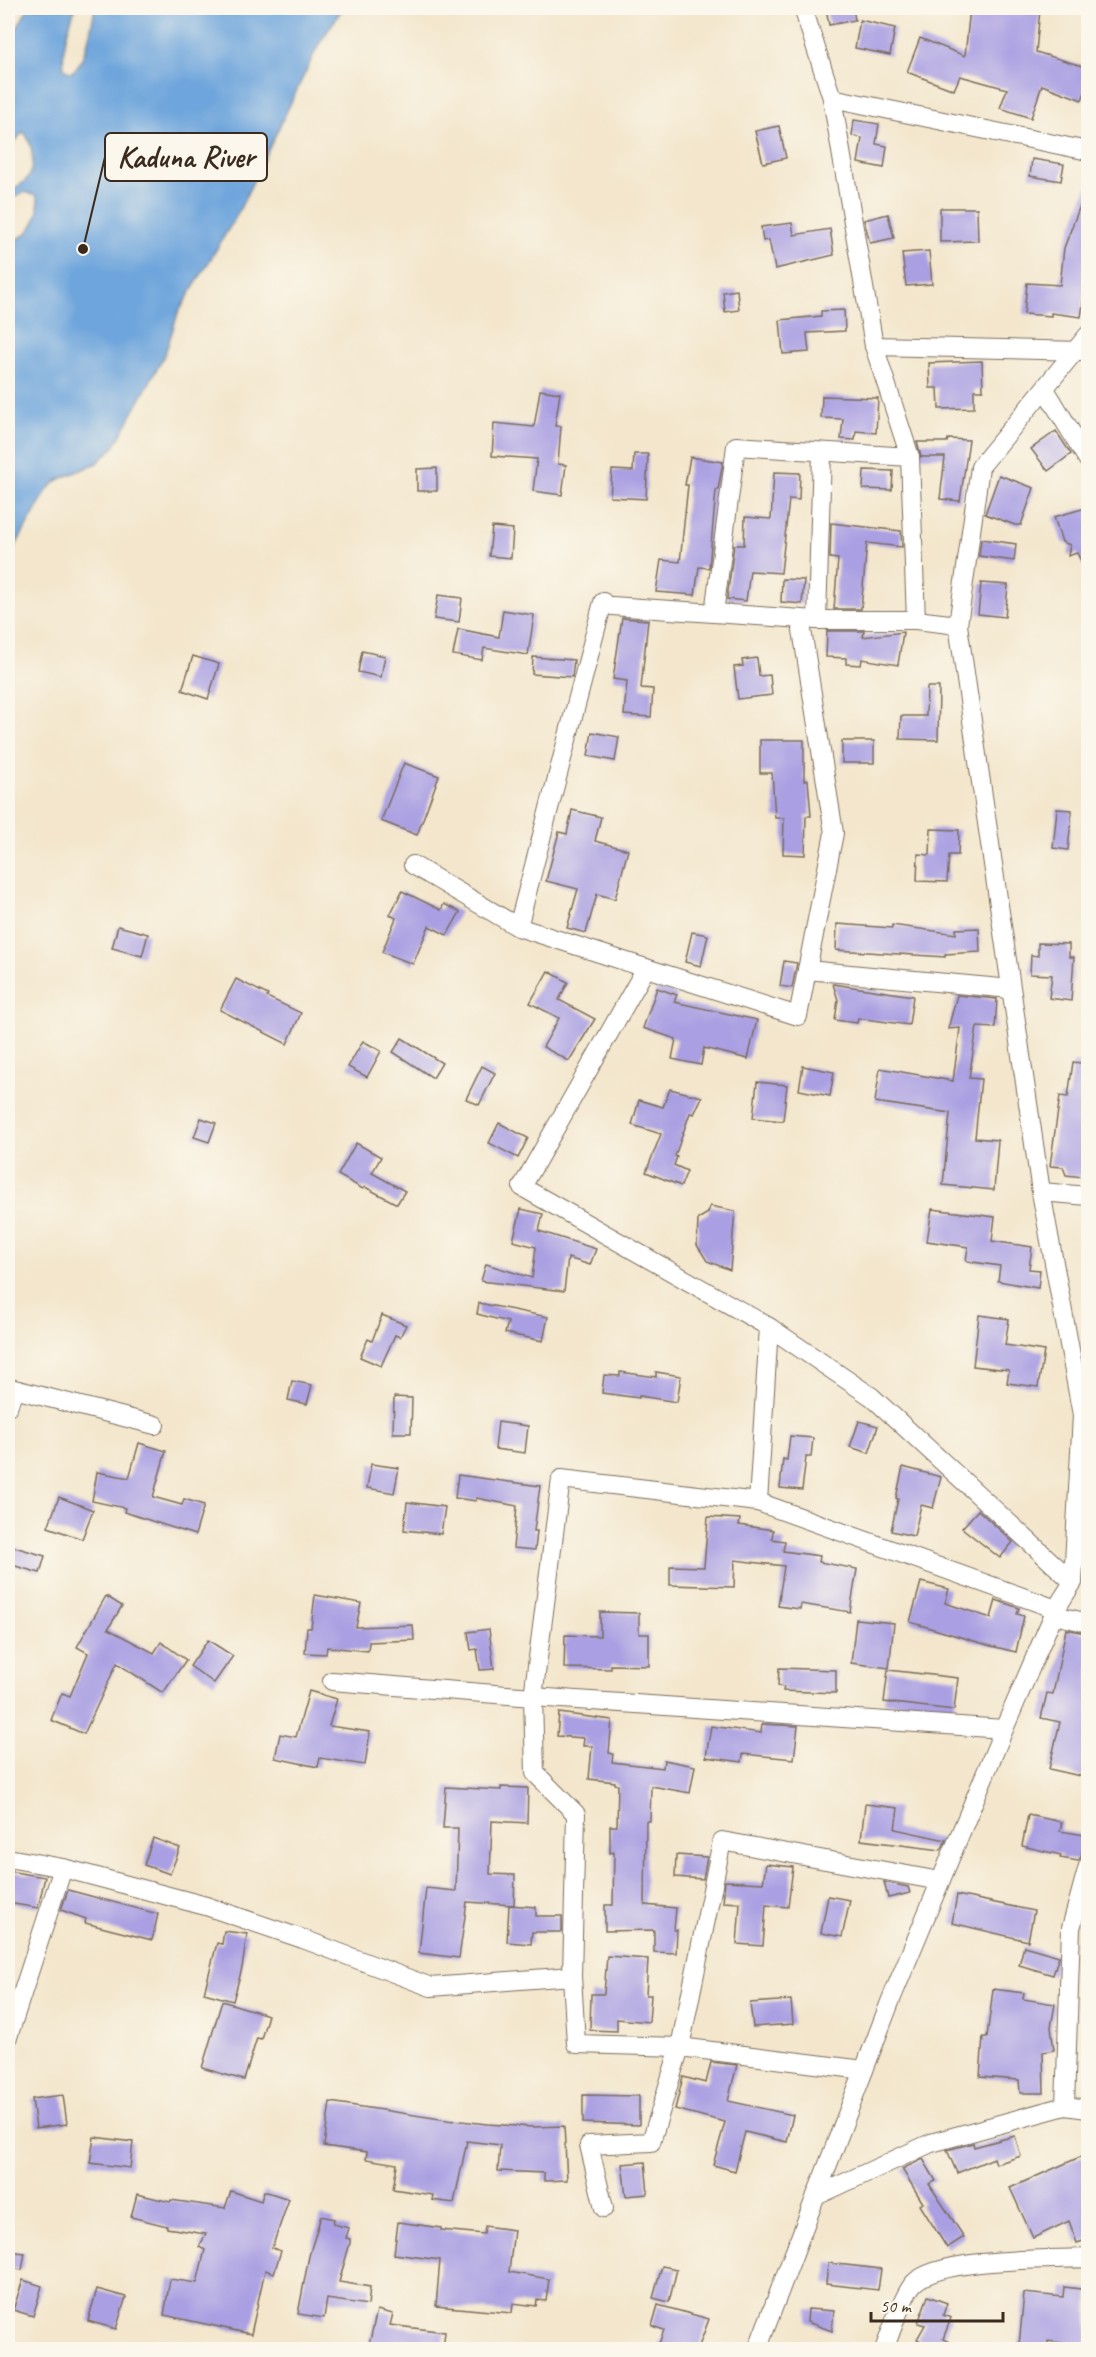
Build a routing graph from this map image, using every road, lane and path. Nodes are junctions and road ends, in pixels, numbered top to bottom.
1 (803, 8) edge
2 (832, 98) junction
3 (1089, 151) edge
4 (1089, 335) edge
5 (874, 346) junction
6 (1083, 351) edge
7 (1045, 389) junction
8 (822, 452) junction
9 (910, 457) junction
10 (1089, 460) edge
11 (714, 613) junction
12 (916, 620) junction
13 (809, 625) junction
14 (958, 625) junction
15 (413, 865) dead end
16 (518, 927) junction
17 (646, 968) junction
18 (807, 970) junction
19 (1011, 989) junction
20 (1041, 1192) junction
21 (1089, 1196) edge
22 (768, 1327) junction
23 (8, 1407) edge
24 (154, 1425) dead end
25 (758, 1502) junction
26 (1073, 1582) junction
27 (1056, 1612) junction
28 (1089, 1623) edge
29 (332, 1681) dead end
30 (533, 1697) junction
31 (1004, 1729) junction
32 (8, 1858) edge
33 (1089, 1866) edge
34 (63, 1868) junction
35 (940, 1881) junction
36 (572, 1976) junction
37 (8, 2037) edge
38 (680, 2047) junction
39 (864, 2070) junction
40 (1065, 2106) junction
41 (1089, 2109) edge
42 (816, 2196) junction
43 (604, 2208) dead end
44 (1089, 2258) edge
45 (757, 2349) edge
46 (884, 2349) edge

1 - 2 street
2 - 3 street
2 - 5 street
4 - 6 street
5 - 6 street
5 - 9 street
6 - 7 street
7 - 10 street
7 - 14 street
8 - 9 street
8 - 11 street
8 - 13 street
9 - 12 street
11 - 13 street
11 - 16 street
12 - 13 street
12 - 14 street
13 - 18 street
14 - 19 street
15 - 16 street
16 - 17 street
17 - 18 street
17 - 22 street
18 - 19 street
19 - 20 street
20 - 21 street
20 - 26 street
22 - 25 street
22 - 26 street
23 - 24 street
25 - 27 street
25 - 30 street
26 - 27 street
27 - 28 street
27 - 31 street
29 - 30 street
30 - 31 street
30 - 36 street
31 - 35 street
32 - 34 street
33 - 40 street
34 - 36 street
34 - 37 street
35 - 38 street
35 - 39 street
36 - 38 street
38 - 39 street
38 - 43 street
39 - 42 street
40 - 41 street
40 - 42 street
42 - 45 street
44 - 46 street

